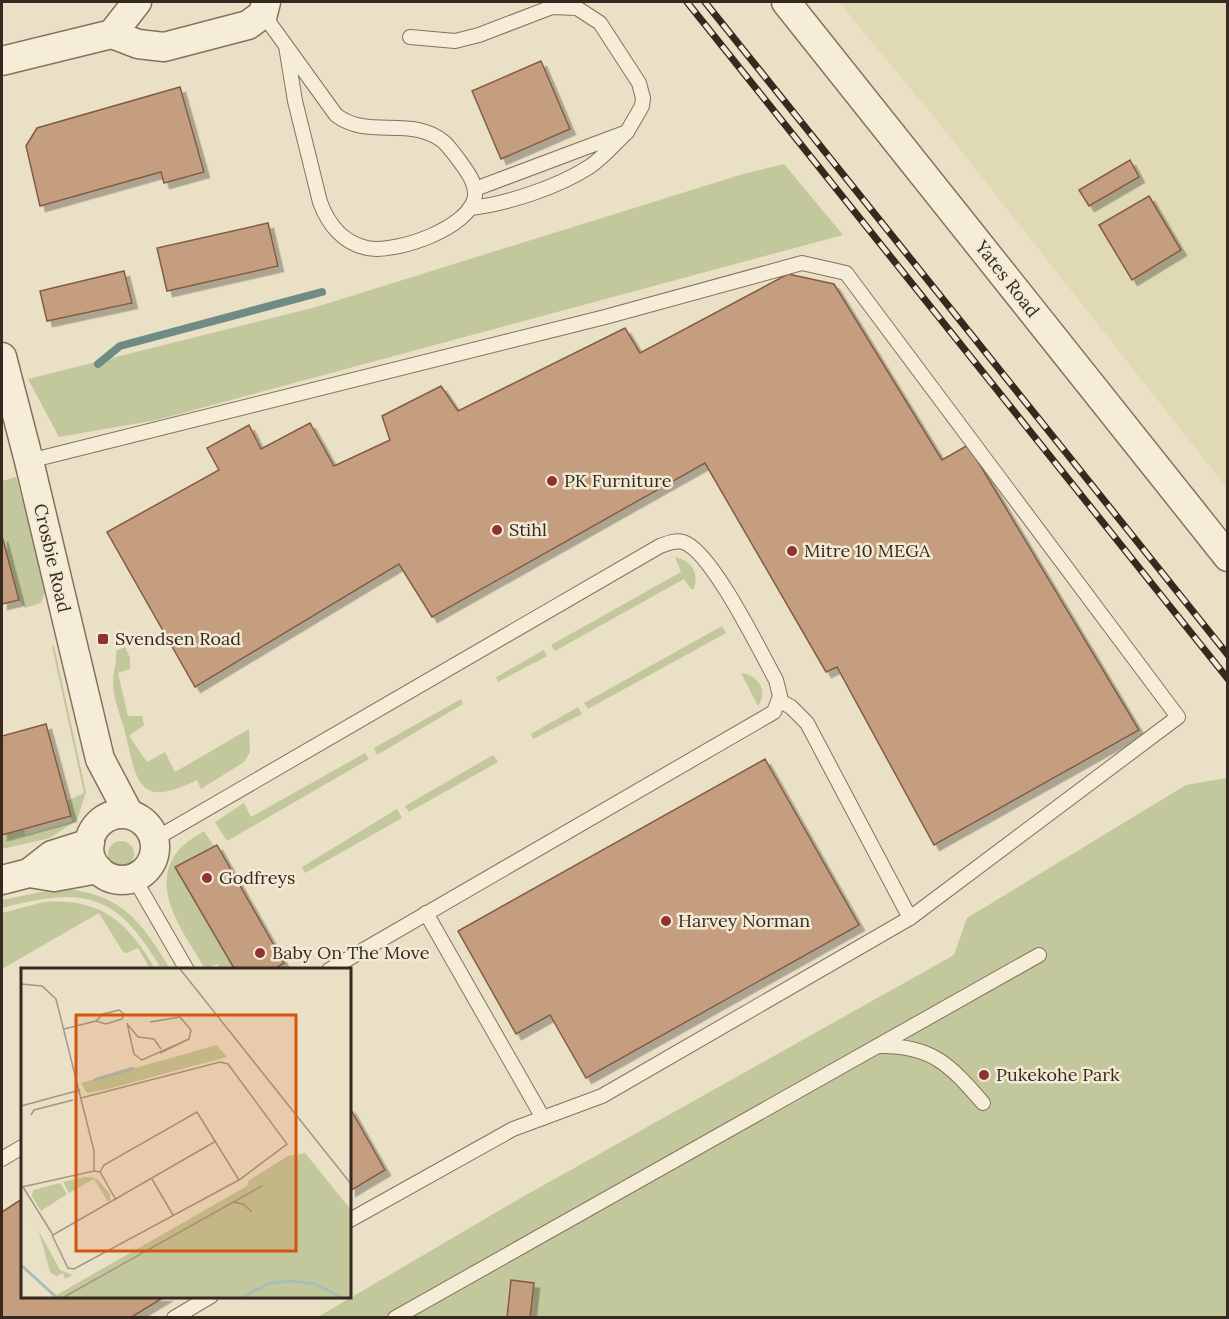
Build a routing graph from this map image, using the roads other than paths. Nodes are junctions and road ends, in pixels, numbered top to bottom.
1 (137, 2) edge
2 (786, 2) edge
3 (264, 8) edge
4 (112, 34) junction
5 (410, 37) dead end
6 (285, 46) junction
7 (2, 61) edge
8 (627, 132) junction
9 (475, 189) junction
10 (470, 208) junction
11 (2, 357) edge
12 (10, 423) edge
13 (29, 461) junction
14 (1227, 557) edge
15 (780, 701) junction
16 (99, 759) junction
17 (129, 814) junction
18 (154, 839) junction
19 (96, 845) junction
20 (134, 878) junction
21 (2, 880) edge
22 (426, 913) junction
23 (910, 918) junction
24 (1039, 955) dead end
25 (186, 968) edge
26 (331, 968) edge
27 (876, 1046) junction
28 (983, 1102) dead end
29 (543, 1118) junction
30 (21, 1148) edge
31 (2, 1159) edge
32 (351, 1219) edge
33 (208, 1298) edge
34 (174, 1317) edge
35 (395, 1317) edge

1 - 4 street
2 - 14 street, Yates Road
3 - 4 street
3 - 6 lane
4 - 7 street
5 - 8 lane
6 - 9 lane
6 - 10 lane
8 - 9 lane
8 - 10 lane
9 - 10 lane
11 - 12 street, Crosbie Road
12 - 13 street, Crosbie Road
13 - 16 street, Crosbie Road
13 - 23 lane
15 - 18 lane
15 - 22 lane
15 - 23 lane
16 - 17 street, Crosbie Road
16 - 19 street, Crosbie Road
17 - 18 street
17 - 19 street
18 - 20 street
19 - 20 street
19 - 21 street
20 - 25 lane
22 - 26 lane
22 - 29 lane
23 - 29 lane
24 - 27 lane
27 - 28 lane
27 - 35 lane
29 - 32 lane
30 - 31 lane
33 - 34 lane

